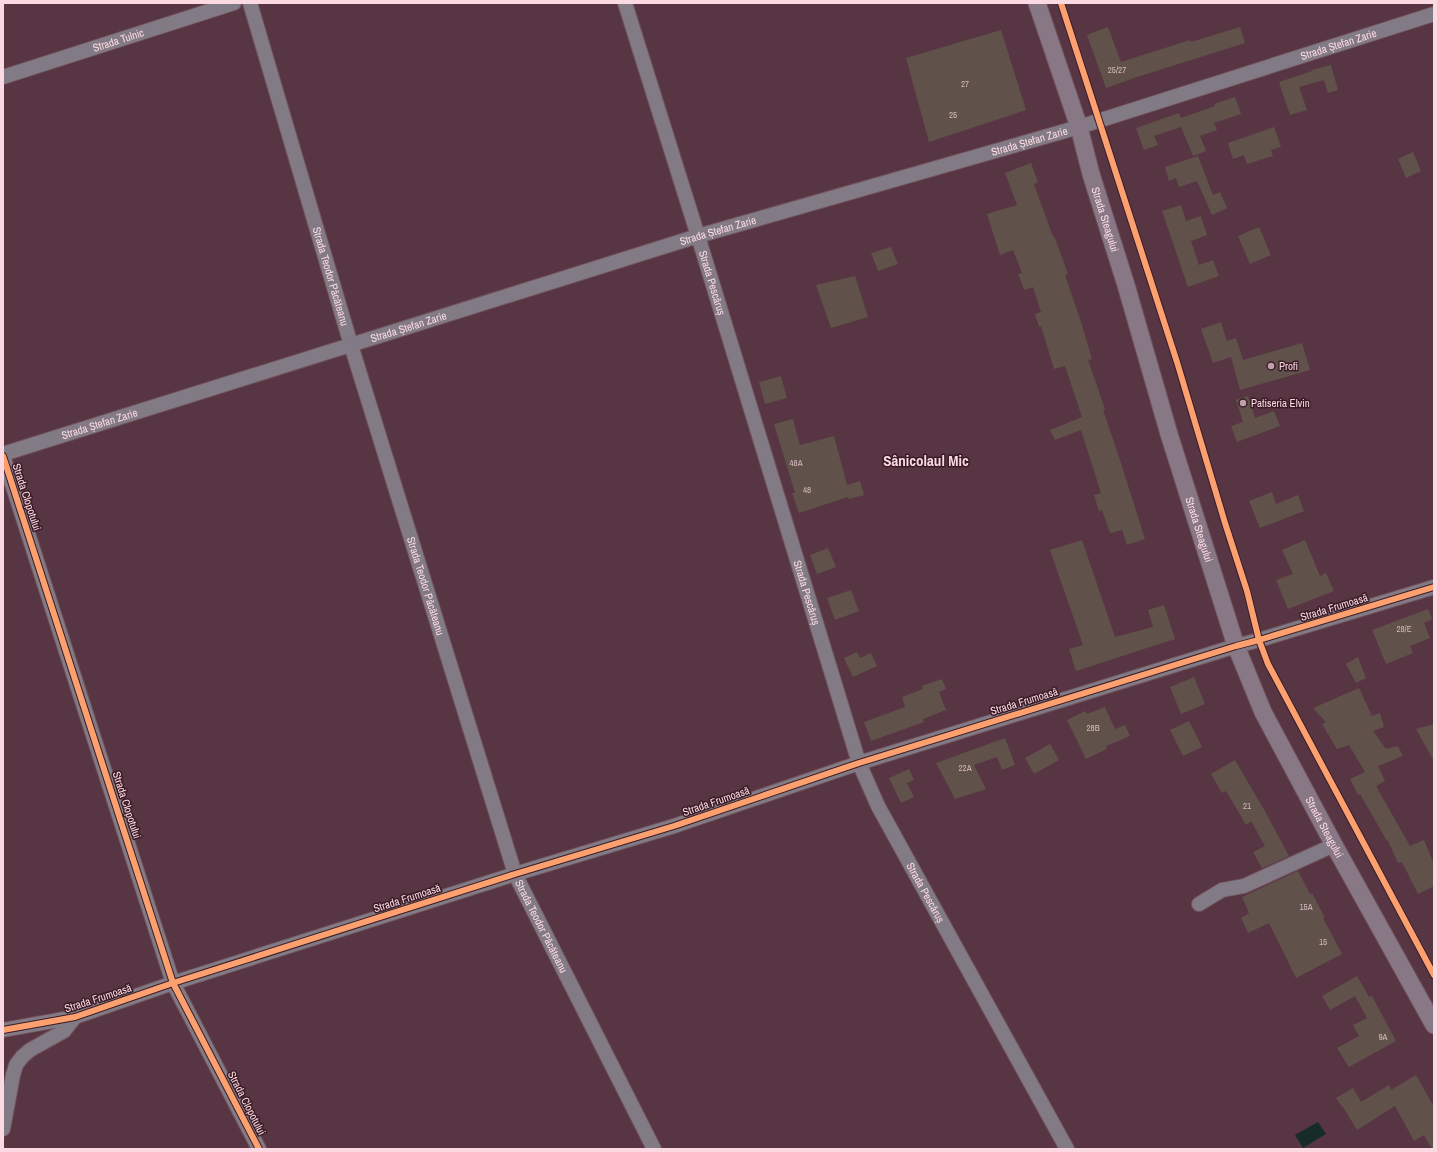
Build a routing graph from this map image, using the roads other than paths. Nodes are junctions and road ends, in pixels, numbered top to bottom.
1 (234, 3) edge
2 (250, 3) edge
3 (625, 3) edge
4 (1037, 3) edge
5 (1433, 14) edge
6 (3, 77) edge
7 (1079, 127) junction
8 (698, 236) junction
9 (351, 345) junction
10 (3, 455) edge
11 (1434, 587) edge
12 (1236, 646) junction
13 (859, 763) junction
14 (1334, 845) junction
15 (515, 874) junction
16 (1199, 904) dead end
17 (174, 983) junction
18 (75, 1018) junction
19 (1434, 1025) edge
20 (3, 1030) edge
21 (3, 1129) edge
22 (259, 1149) edge
23 (654, 1149) edge
24 (1067, 1149) edge

1 - 6 street, Strada Tulnic
2 - 9 street, Strada Teodor Păcăteanu
3 - 8 street, Strada Pescăruș
4 - 7 main road, Strada Steagului
5 - 7 street, Strada Ștefan Zarie
7 - 8 street, Strada Ștefan Zarie
7 - 12 main road, Strada Steagului
8 - 9 street, Strada Ștefan Zarie
8 - 13 street, Strada Pescăruș
9 - 10 street, Strada Ștefan Zarie
9 - 15 street, Strada Teodor Păcăteanu
10 - 17 street, Strada Clopotului
11 - 12 street, Strada Frumoasă
12 - 13 street, Strada Frumoasă
12 - 14 main road, Strada Steagului
13 - 15 street, Strada Frumoasă
13 - 24 street, Strada Pescăruș
14 - 16 street
14 - 19 main road, Strada Steagului
15 - 17 street, Strada Frumoasă
15 - 23 street, Strada Teodor Păcăteanu
17 - 18 street, Strada Frumoasă
17 - 22 street, Strada Clopotului
18 - 20 street, Strada Frumoasă
18 - 21 street

